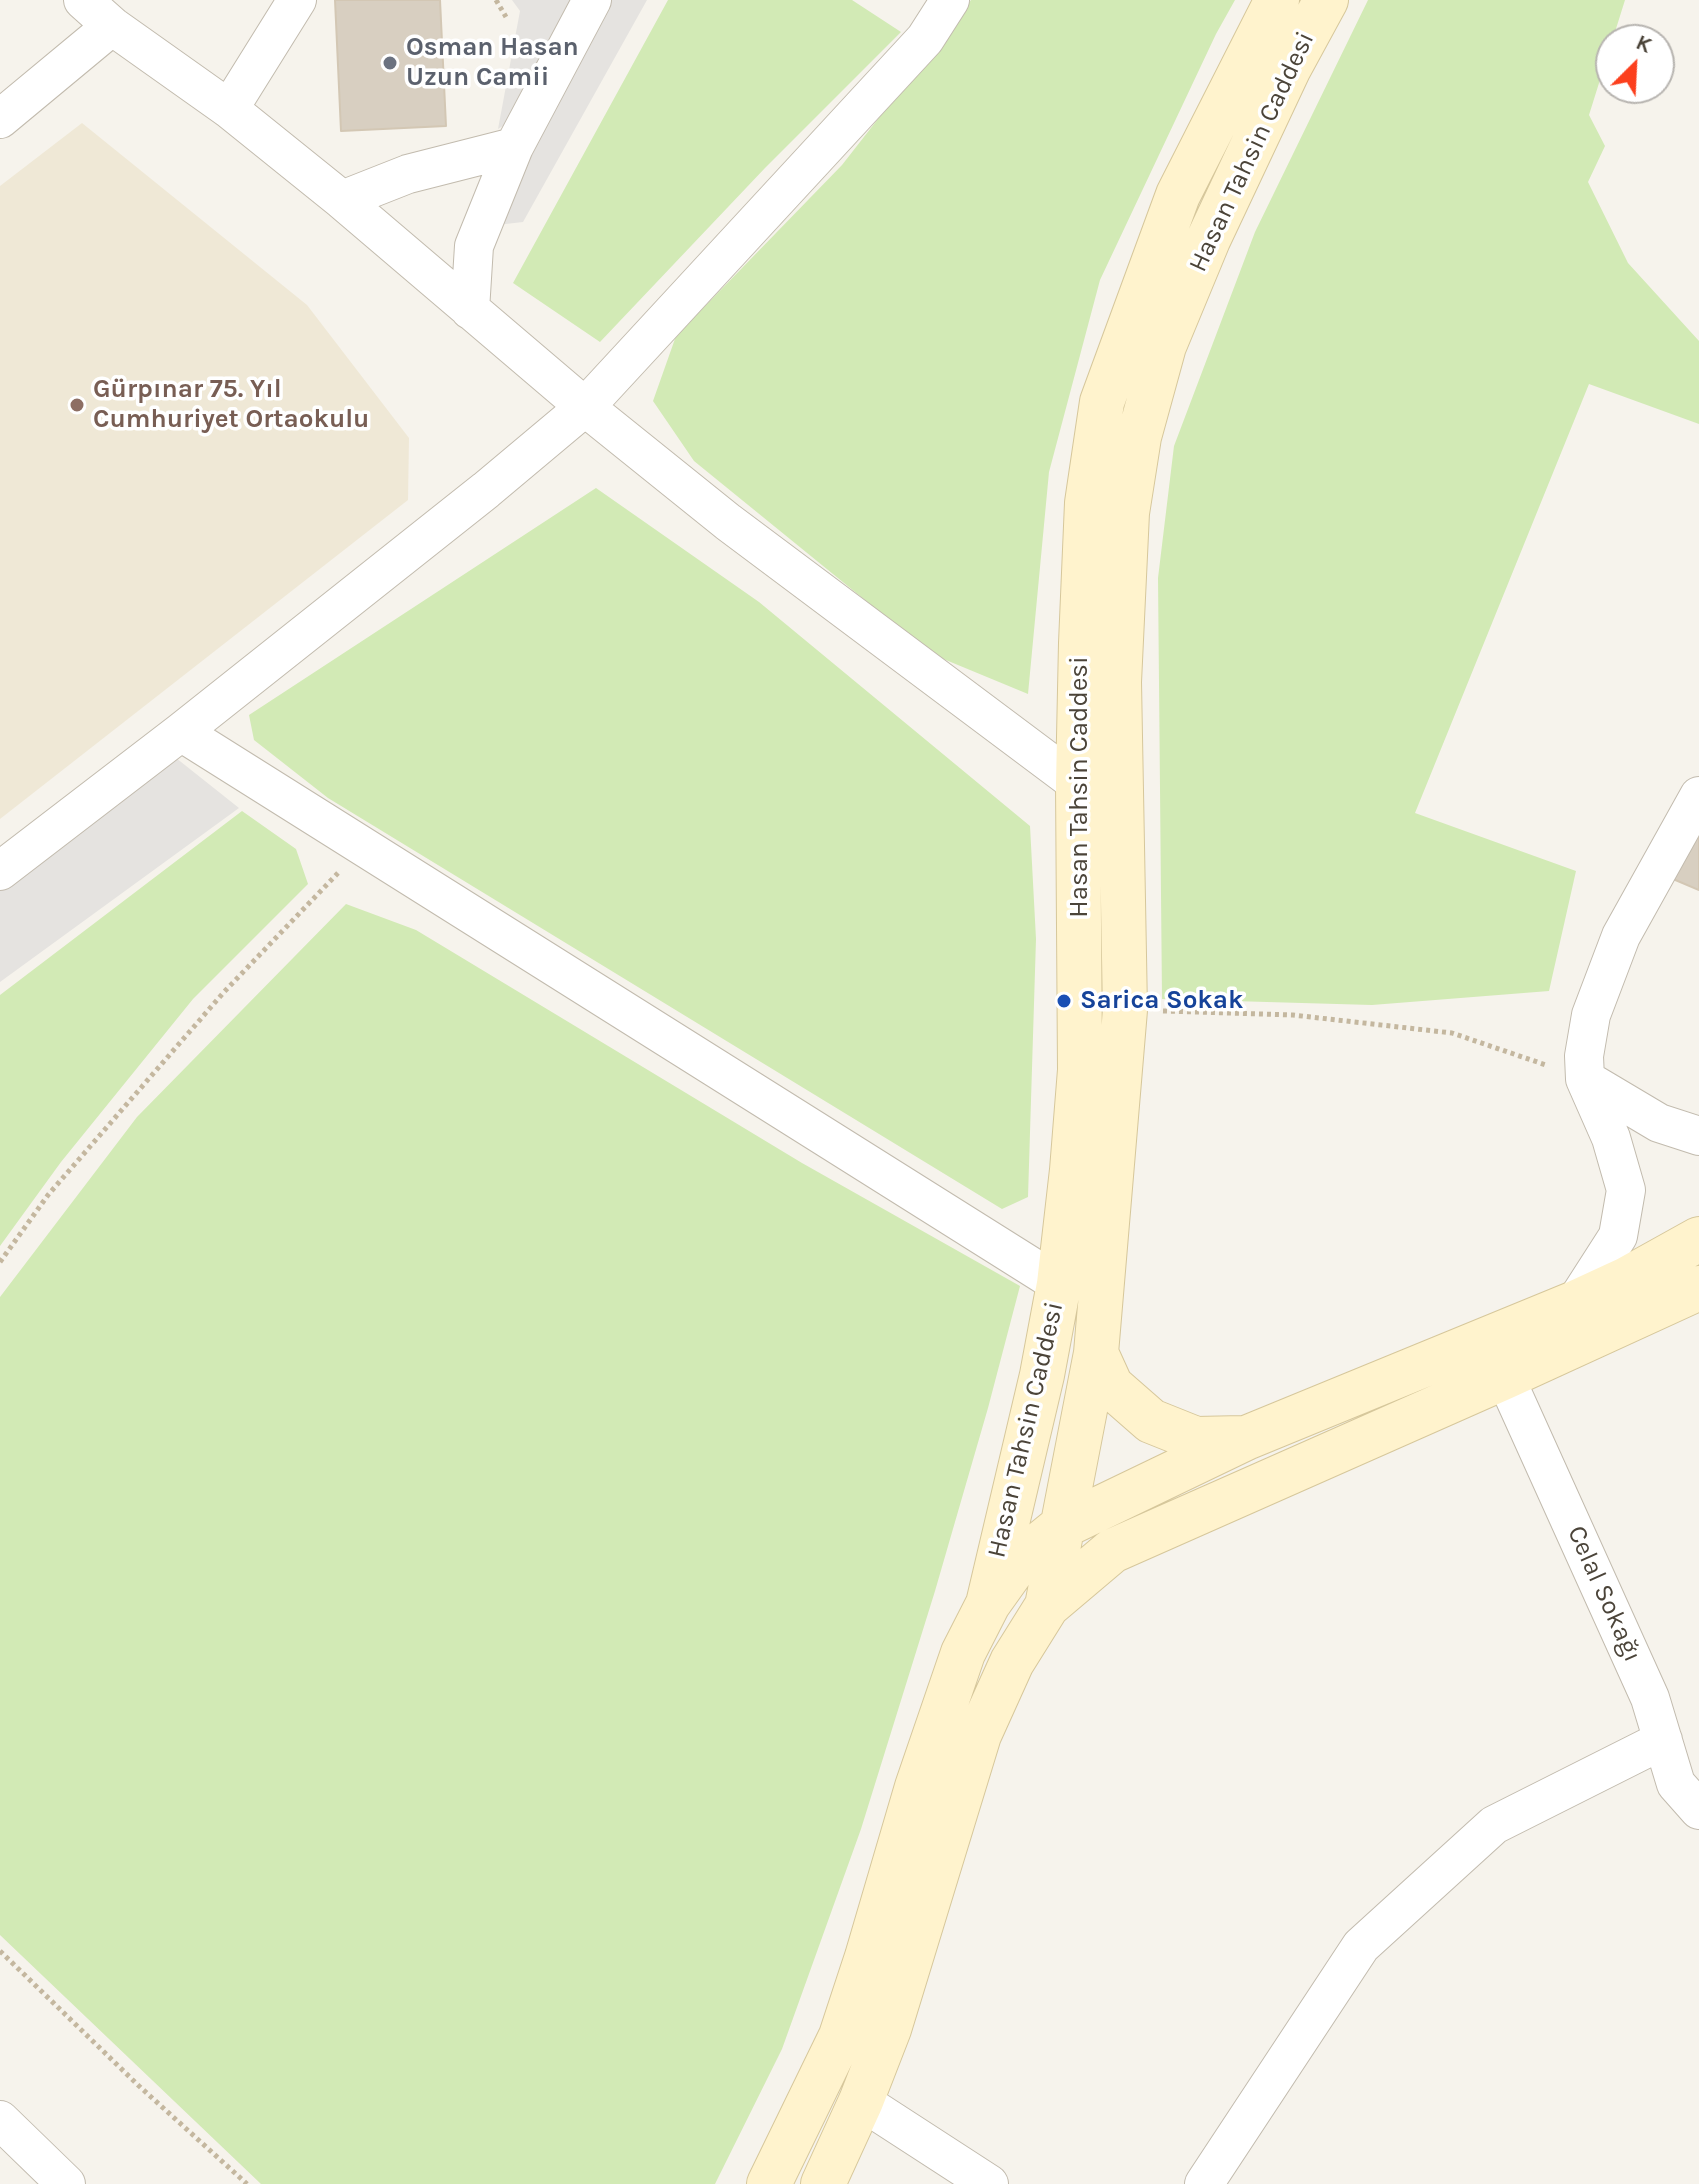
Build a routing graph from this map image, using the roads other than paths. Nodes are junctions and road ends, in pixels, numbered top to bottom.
1 (83, 0) edge
2 (297, 0) edge
3 (592, 0) edge
4 (950, 0) edge
5 (1277, 0) edge
6 (1326, 0) edge
7 (112, 26) junction
8 (229, 109) junction
9 (0, 119) edge
10 (514, 147) junction
11 (342, 200) junction
12 (470, 310) junction
13 (585, 407) junction
14 (181, 732) junction
15 (1078, 784) junction
16 (1699, 796) edge
17 (1121, 829) junction
18 (0, 871) edge
19 (1585, 1079) junction
20 (1699, 1136) edge
21 (1699, 1239) edge
22 (1059, 1284) junction
23 (1699, 1288) edge
24 (1575, 1303) junction
25 (1096, 1353) junction
26 (1505, 1377) junction
27 (1246, 1438) junction
28 (1024, 1451) junction
29 (1061, 1527) junction
30 (1130, 1543) junction
31 (988, 1604) junction
32 (1047, 1606) junction
33 (1663, 1740) junction
34 (1699, 1810) edge
35 (861, 2101) junction
36 (0, 2120) edge
37 (66, 2184) edge
38 (769, 2184) edge
39 (823, 2184) edge
40 (989, 2184) edge
41 (1204, 2184) edge

1 - 7 street
2 - 8 street
3 - 10 street
4 - 13 street
5 - 15 main road, Hasan Tahsin Caddesi
6 - 17 main road, Hasan Tahsin Caddesi
7 - 8 street
7 - 9 street
8 - 11 street
10 - 11 street
10 - 12 street
11 - 12 street
12 - 13 street
13 - 14 street
13 - 15 street
14 - 18 street
14 - 22 street
15 - 17 main road
15 - 22 main road, Hasan Tahsin Caddesi
16 - 19 street
17 - 25 main road, Hasan Tahsin Caddesi
19 - 20 street
19 - 24 street
21 - 24 main road, Hasan Tahsin Caddesi
22 - 28 main road, Hasan Tahsin Caddesi
23 - 26 main road
24 - 27 main road, Hasan Tahsin Caddesi
25 - 27 main road
25 - 29 main road, Hasan Tahsin Caddesi
26 - 30 main road
26 - 33 street, Celal Sokağı
27 - 29 main road, Hasan Tahsin Caddesi
28 - 29 main road
28 - 31 main road, Hasan Tahsin Caddesi
29 - 30 main road
29 - 31 main road, Hasan Tahsin Caddesi
29 - 32 main road, Hasan Tahsin Caddesi
30 - 32 main road
31 - 38 main road, Hasan Tahsin Caddesi
32 - 35 main road
33 - 34 street, Celal Sokağı
33 - 41 street
35 - 39 main road
35 - 40 street
36 - 37 street

